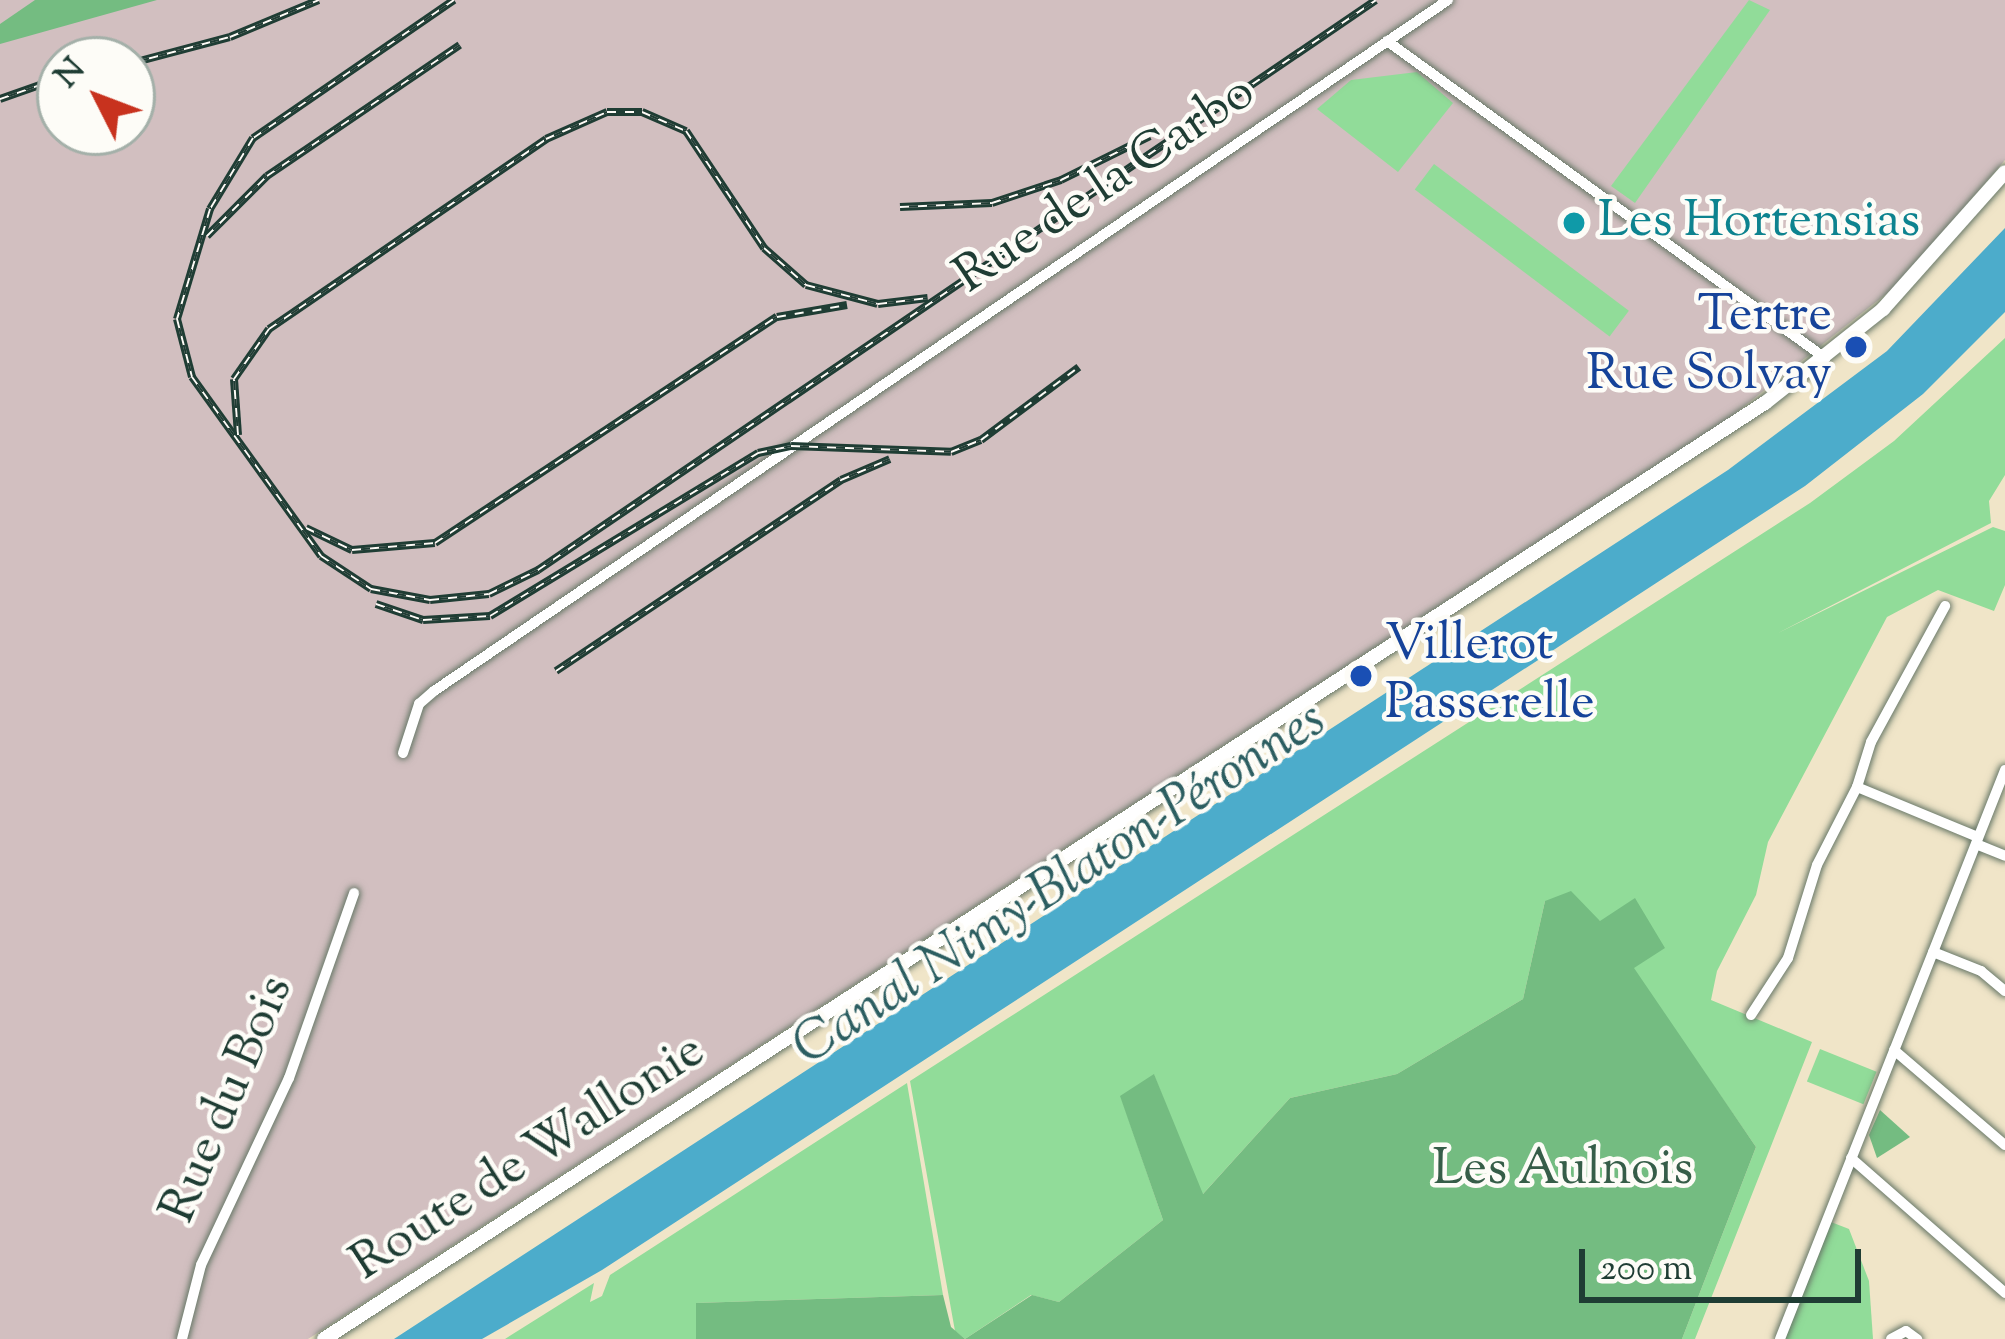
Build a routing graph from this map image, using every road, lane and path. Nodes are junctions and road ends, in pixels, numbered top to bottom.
1 (1448, 0) edge
2 (1388, 41) junction
3 (2005, 172) edge
4 (1825, 358) junction
5 (1945, 606) dead end
6 (403, 753) dead end
7 (2005, 770) edge
8 (1857, 787) junction
9 (1977, 841) junction
10 (2005, 856) edge
11 (354, 893) dead end
12 (1933, 952) junction
13 (2005, 991) edge
14 (1750, 1015) dead end
15 (1894, 1050) junction
16 (2005, 1145) edge
17 (1851, 1158) junction
18 (2005, 1293) edge
19 (182, 1339) edge
20 (324, 1339) edge
21 (1780, 1339) edge
22 (1891, 1339) edge
23 (1917, 1339) edge

1 - 2 street, Rue de la Carbo
2 - 4 street
2 - 6 street, Rue de la Carbo
3 - 4 main road, Route de Wallonie
4 - 20 main road, Route de Wallonie
5 - 8 street
7 - 9 street
8 - 9 street
8 - 14 street
9 - 10 street
9 - 12 street
11 - 19 street, Rue du Bois
12 - 13 street
12 - 15 street
15 - 16 street
15 - 17 street
17 - 18 street
17 - 21 street
22 - 23 street

